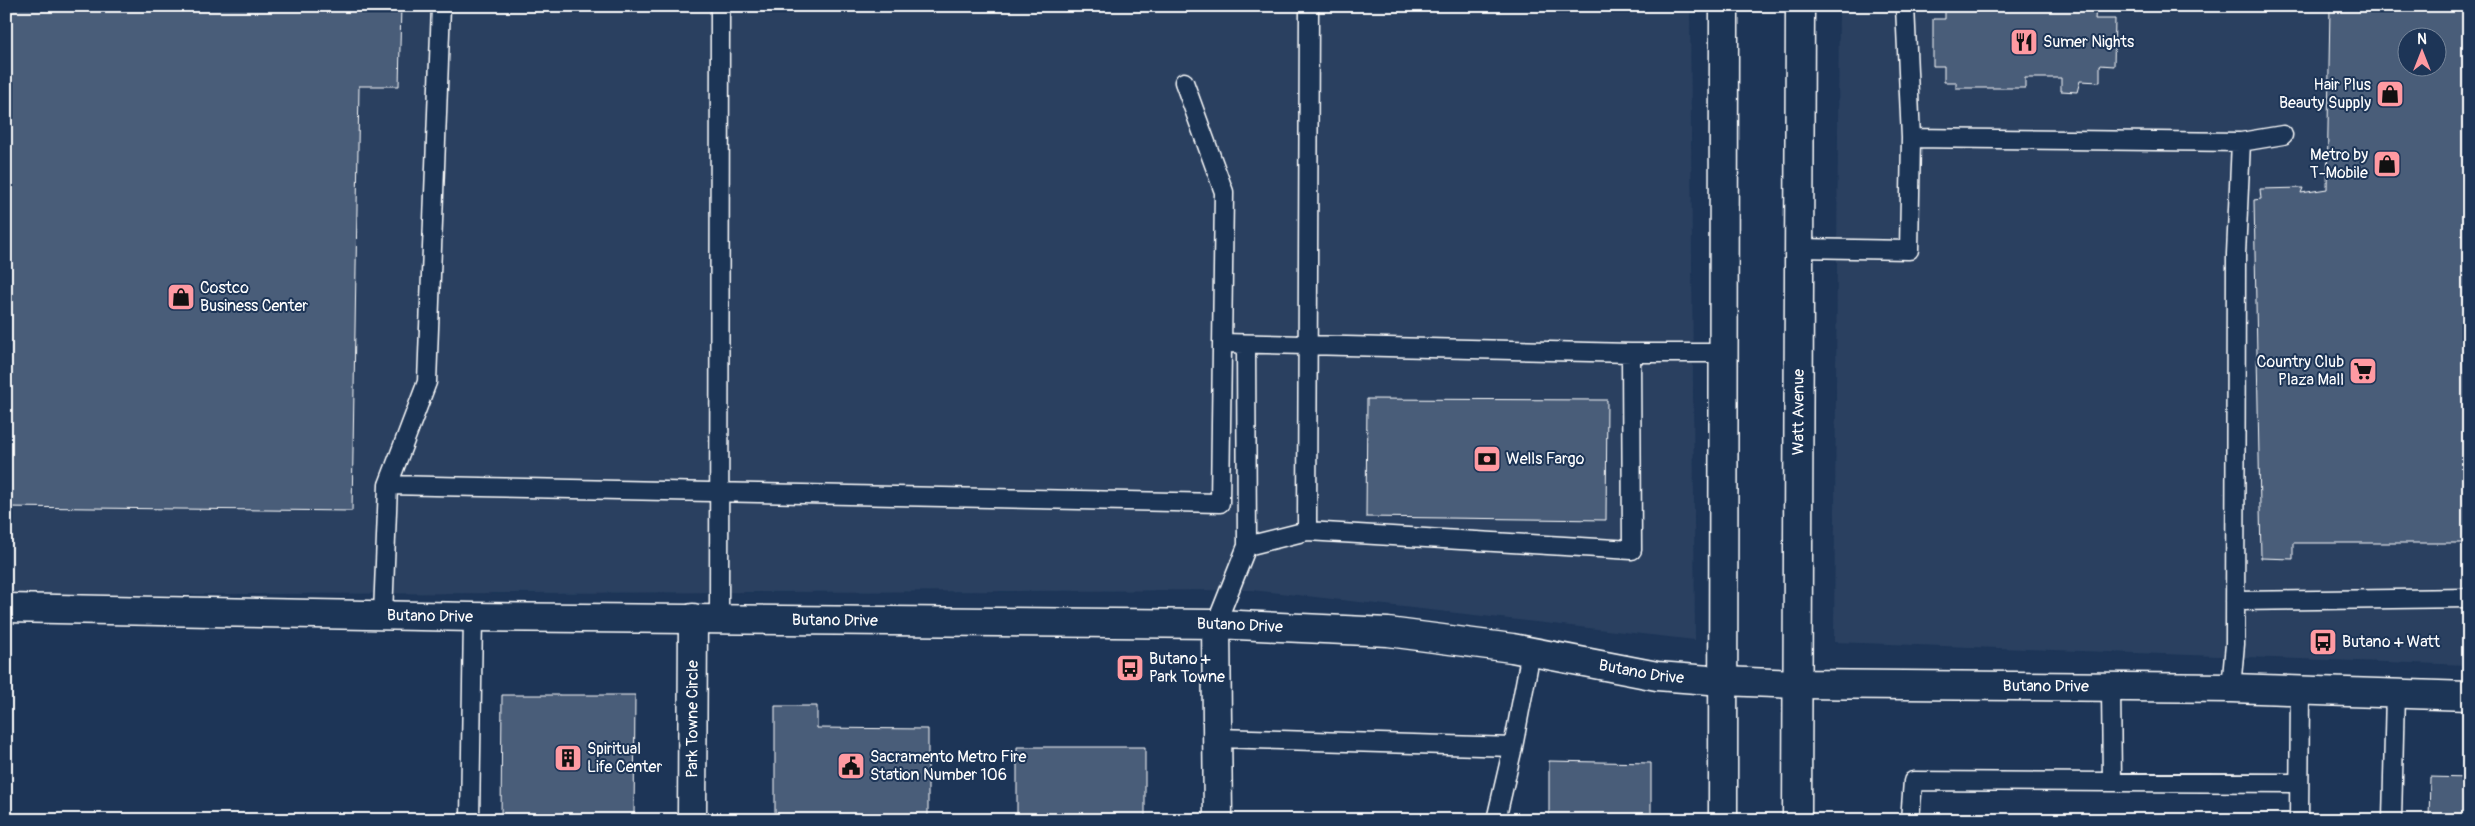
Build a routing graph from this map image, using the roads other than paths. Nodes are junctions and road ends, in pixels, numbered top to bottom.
1 (441, 6) edge
2 (720, 6) edge
3 (1308, 6) edge
4 (1724, 6) edge
5 (1800, 6) edge
6 (1905, 6) edge
7 (1184, 82) dead end
8 (2283, 136) dead end
9 (1911, 138) junction
10 (2241, 142) junction
11 (1799, 248) junction
12 (1222, 343) junction
13 (1246, 344) junction
14 (1309, 345) junction
15 (1631, 353) junction
16 (1724, 353) junction
17 (388, 485) junction
18 (720, 492) junction
19 (1307, 531) junction
20 (1247, 546) junction
21 (2469, 598) edge
22 (2235, 601) junction
23 (6, 608) edge
24 (383, 615) junction
25 (473, 617) junction
26 (706, 618) junction
27 (1216, 624) junction
28 (1531, 652) junction
29 (1723, 681) junction
30 (1797, 684) junction
31 (2111, 688) junction
32 (2231, 688) junction
33 (2300, 692) junction
34 (2396, 694) junction
35 (2469, 696) edge
36 (1217, 738) junction
37 (1513, 747) junction
38 (2112, 782) junction
39 (2299, 783) junction
40 (470, 820) edge
41 (692, 820) edge
42 (1218, 820) edge
43 (1496, 820) edge
44 (1723, 820) edge
45 (1797, 820) edge
46 (1910, 820) edge
47 (2299, 820) edge
48 (2392, 820) edge

1 - 17 lane
2 - 18 lane
3 - 14 lane
4 - 16 street
5 - 11 street, Watt Avenue
6 - 9 lane
7 - 12 lane
8 - 10 lane
9 - 10 lane
9 - 11 lane
10 - 22 lane
11 - 30 street, Watt Avenue
12 - 13 lane
12 - 18 lane
13 - 14 lane
13 - 20 lane
14 - 15 lane
14 - 19 lane
15 - 16 lane
15 - 19 lane
16 - 29 street
17 - 18 lane
17 - 24 lane
18 - 26 lane
19 - 20 lane
20 - 27 lane
21 - 22 lane
22 - 32 lane
23 - 24 street, Butano Drive
24 - 25 street, Butano Drive
25 - 26 street, Butano Drive
25 - 40 lane
26 - 27 street, Butano Drive
26 - 41 street, Park Towne Circle
27 - 28 street, Butano Drive
27 - 36 street
28 - 29 street, Butano Drive
28 - 37 lane
29 - 30 street, Butano Drive
29 - 44 street
30 - 31 street, Butano Drive
30 - 45 street, Watt Avenue
31 - 32 street, Butano Drive
31 - 38 lane
32 - 33 street, Butano Drive
33 - 34 street, Butano Drive
33 - 39 lane
34 - 35 street, Butano Drive
34 - 48 lane
36 - 37 lane
36 - 42 street
37 - 43 lane
38 - 39 lane
38 - 46 lane
39 - 47 lane

